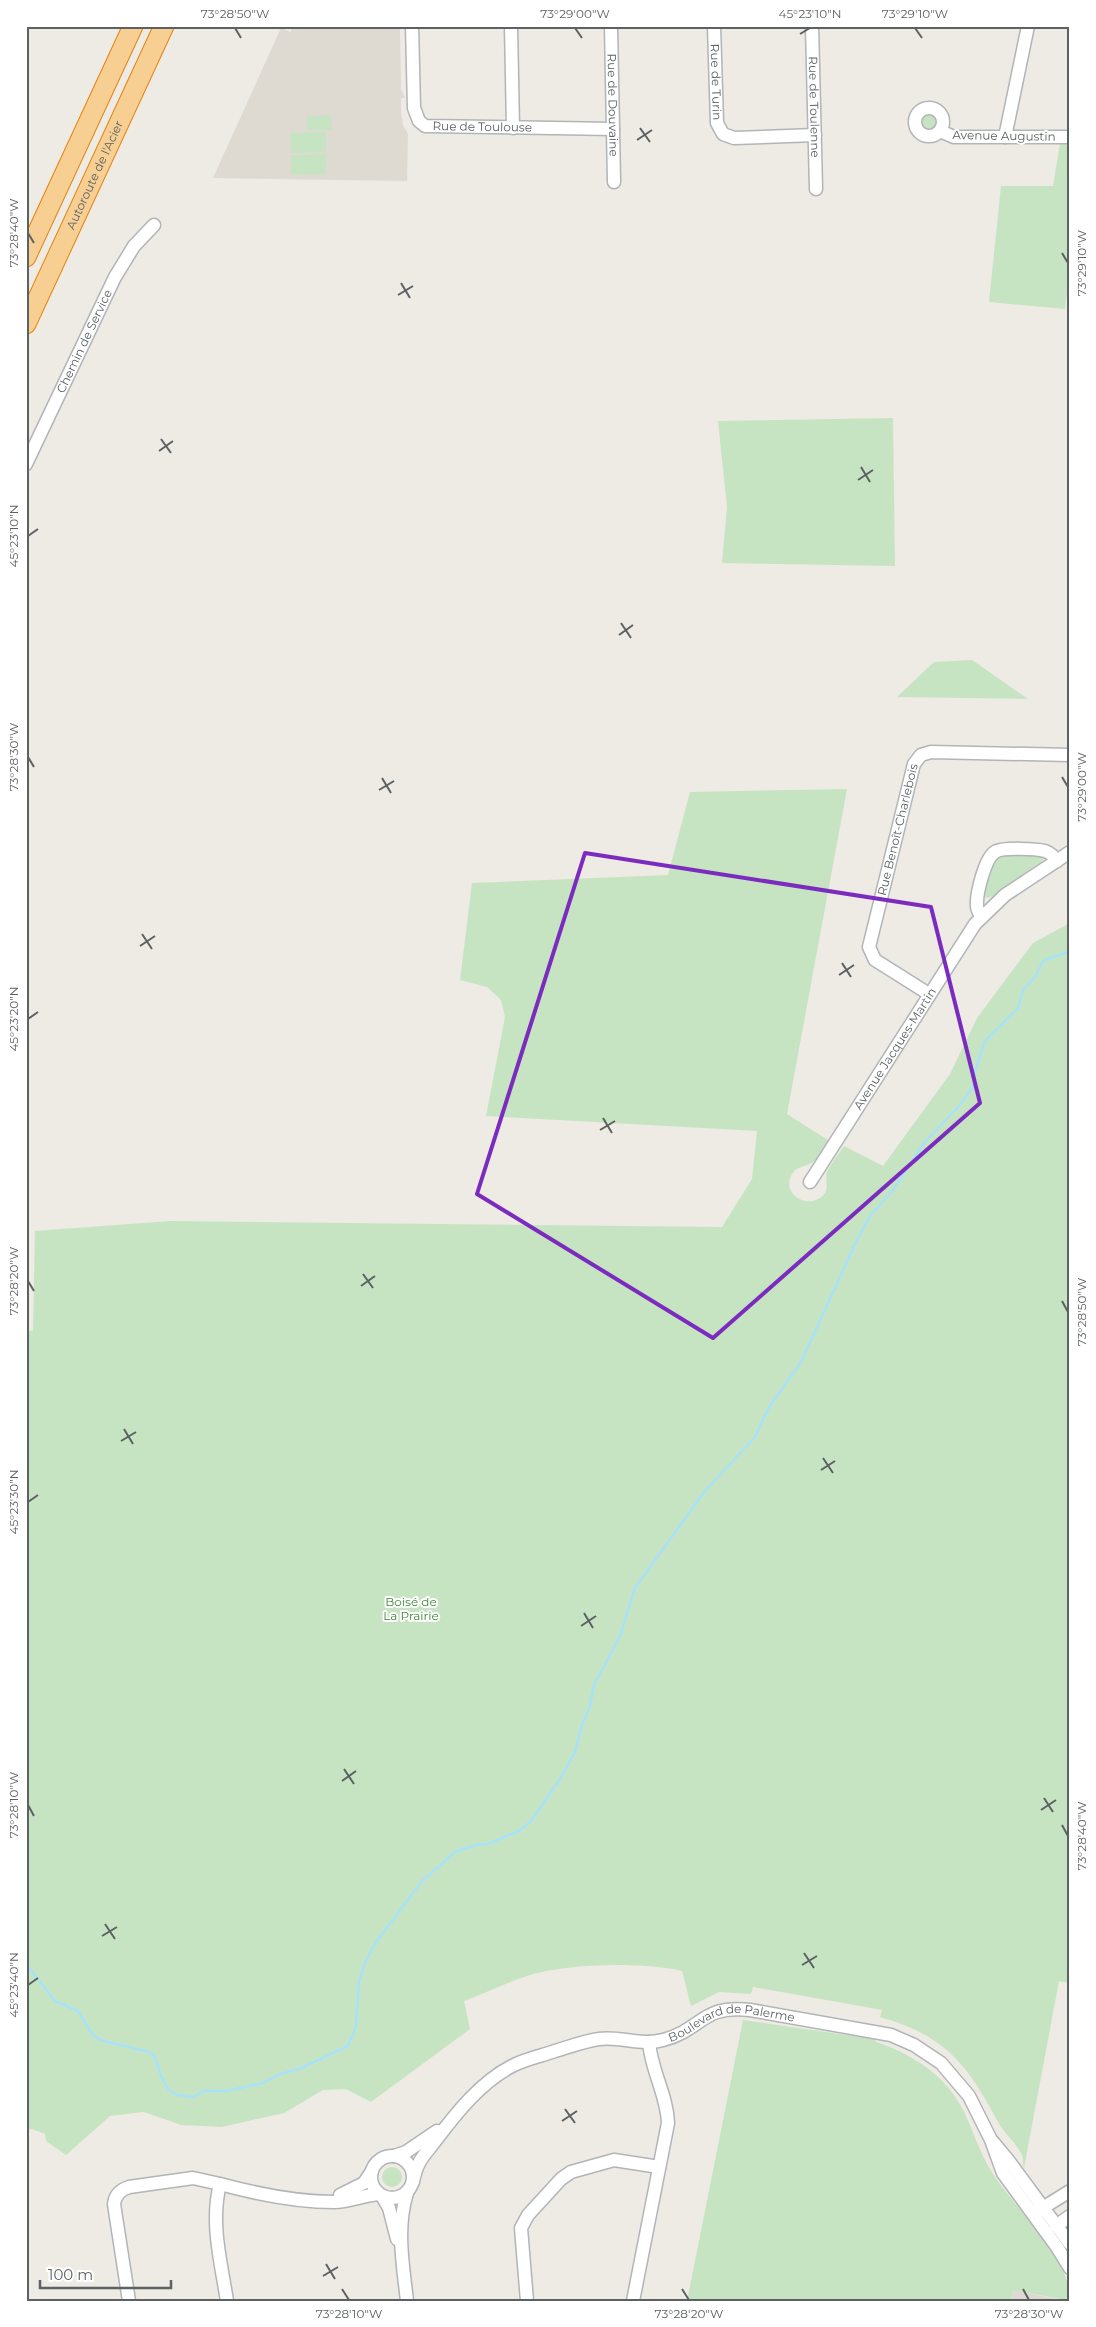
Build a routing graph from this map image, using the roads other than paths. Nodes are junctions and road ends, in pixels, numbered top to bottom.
1 (133, 26) edge
2 (164, 26) edge
3 (412, 26) edge
4 (511, 26) edge
5 (611, 26) edge
6 (714, 26) edge
7 (812, 26) edge
8 (1028, 26) edge
9 (513, 128) junction
10 (613, 129) junction
11 (940, 131) dead end
12 (815, 135) junction
13 (1070, 137) edge
14 (1005, 138) junction
15 (614, 182) dead end
16 (816, 189) dead end
17 (154, 225) dead end
18 (26, 257) edge
19 (26, 324) edge
20 (26, 464) edge
21 (1070, 755) edge
22 (1070, 852) edge
23 (1056, 861) junction
24 (982, 916) junction
25 (929, 994) junction
26 (810, 1182) dead end
27 (649, 2042) junction
28 (447, 2124) junction
29 (394, 2156) junction
30 (659, 2167) junction
31 (372, 2171) junction
32 (220, 2184) junction
33 (410, 2188) junction
34 (1070, 2191) edge
35 (381, 2195) junction
36 (321, 2201) junction
37 (1038, 2211) junction
38 (1070, 2216) edge
39 (1056, 2226) junction
40 (1070, 2244) edge
41 (401, 2251) junction
42 (1070, 2268) edge
43 (130, 2301) edge
44 (227, 2301) edge
45 (407, 2301) edge
46 (527, 2301) edge
47 (633, 2301) edge

1 - 18 highway
2 - 19 highway, Autoroute de l'Acier
3 - 9 street, Rue de Toulouse
4 - 9 street
5 - 10 street, Rue de Douvaine
6 - 12 street, Rue de Turin
7 - 12 street, Rue de Toulenne
8 - 14 street
9 - 10 street, Rue de Toulouse
10 - 15 street, Rue de Douvaine
11 - 14 street, Avenue Augustin
12 - 16 street, Rue de Toulenne
13 - 14 street, Avenue Augustin
17 - 20 street, Chemin de Service
21 - 25 street, Rue Benoît-Charlebois
22 - 23 street, Avenue Jacques-Martin
23 - 24 street, Avenue Jacques-Martin
23 - 24 street
24 - 25 street, Avenue Jacques-Martin
25 - 26 street, Avenue Jacques-Martin
27 - 28 street, Boulevard de Palerme
27 - 30 street
27 - 37 street, Boulevard de Palerme
28 - 29 street, Boulevard de Palerme
28 - 33 street, Boulevard de Palerme
29 - 31 street
29 - 33 street
30 - 46 street
30 - 47 street
31 - 35 street
31 - 36 street
32 - 36 street
32 - 43 street
32 - 44 street
33 - 35 street
33 - 41 street, Boulevard de Palerme
34 - 37 street
35 - 36 street
35 - 41 street
37 - 39 street, Boulevard de Palerme
37 - 42 street, Boulevard de Palerme
38 - 39 street
39 - 40 street, Boulevard de Palerme
41 - 45 street

